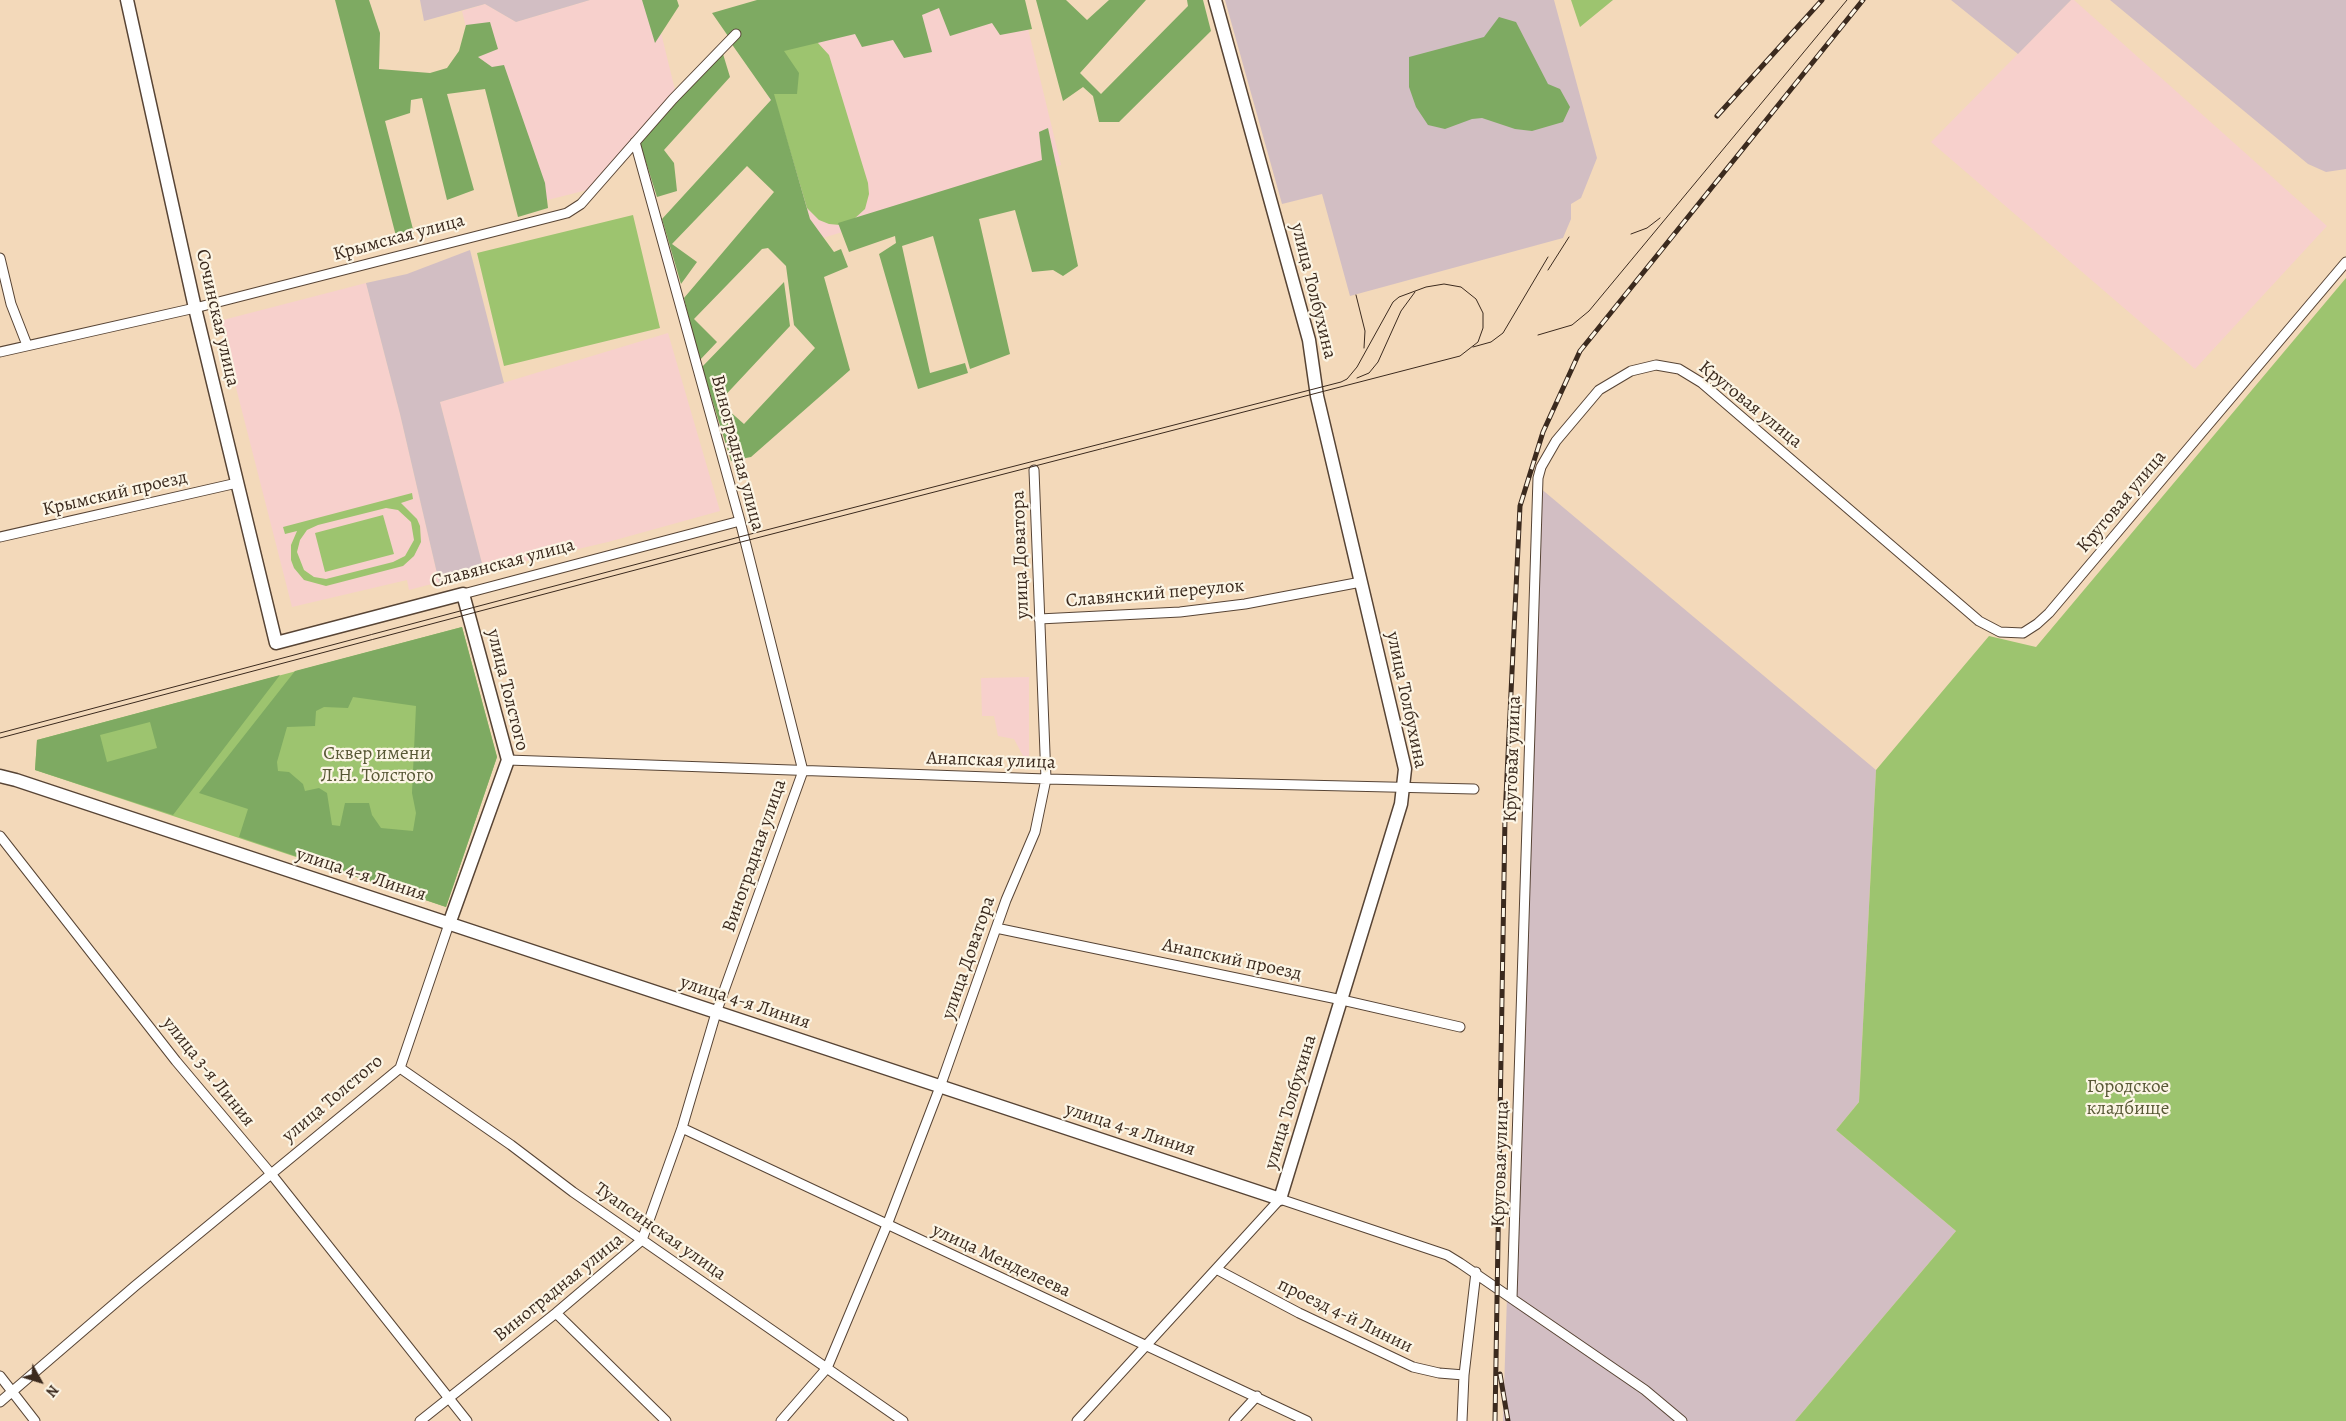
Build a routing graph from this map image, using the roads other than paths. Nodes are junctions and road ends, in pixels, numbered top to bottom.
1 (127, 0) edge
2 (1215, 0) edge
3 (736, 34) dead end
4 (635, 142) junction
5 (0, 258) edge
6 (2346, 262) edge
7 (195, 308) junction
8 (27, 344) junction
9 (0, 352) edge
10 (1034, 470) dead end
11 (237, 483) junction
12 (740, 521) junction
13 (0, 537) edge
14 (1361, 582) junction
15 (463, 594) junction
16 (1039, 619) junction
17 (276, 643) joint
18 (508, 760) junction
19 (802, 771) junction
20 (0, 776) edge
21 (1046, 779) junction
22 (1404, 788) junction
23 (1474, 788) dead end
24 (0, 836) edge
25 (449, 924) junction
26 (996, 928) junction
27 (1342, 1000) junction
28 (716, 1013) junction
29 (1460, 1027) dead end
30 (400, 1068) junction
31 (940, 1087) junction
32 (682, 1128) junction
33 (272, 1175) junction
34 (1280, 1199) junction
35 (887, 1225) junction
36 (642, 1240) junction
37 (1216, 1269) junction
38 (1476, 1272) junction
39 (1512, 1298) junction
40 (556, 1313) junction
41 (1146, 1346) junction
42 (826, 1368) junction
43 (1464, 1375) junction
44 (0, 1376) edge
45 (12, 1392) junction
46 (1257, 1396) junction
47 (448, 1398) junction
48 (0, 1402) edge
49 (35, 1421) edge
50 (420, 1421) edge
51 (467, 1421) edge
52 (666, 1421) edge
53 (781, 1421) edge
54 (903, 1421) edge
55 (1078, 1421) edge
56 (1234, 1421) edge
57 (1307, 1421) edge
58 (1462, 1421) edge
59 (1682, 1421) edge

1 - 7 street, Сочинская улица
2 - 14 street, улица Толбухина
3 - 4 street, Крымская улица
4 - 7 street, Крымская улица
4 - 12 street, Виноградная улица
5 - 8 street
6 - 39 street, Круговая улица
7 - 8 street, Крымская улица
7 - 11 street, Сочинская улица
8 - 9 street, Крымская улица
10 - 16 street, улица Доватора
11 - 13 street, Крымский проезд
11 - 17 street, Сочинская улица
12 - 15 street, Славянская улица
12 - 19 street, Виноградная улица
14 - 16 street, Славянский переулок
14 - 22 street, улица Толбухина
15 - 17 street, Славянская улица
15 - 18 street, улица Толстого
16 - 21 street, улица Доватора
18 - 19 street, Анапская улица
18 - 25 street, улица Толстого
19 - 21 street, Анапская улица
19 - 28 street, Виноградная улица
20 - 25 street, улица 4-я Линия
21 - 22 street, Анапская улица
21 - 26 street, улица Доватора
22 - 23 street, Анапская улица
22 - 27 street, улица Толбухина
24 - 33 street, улица 3-я Линия
25 - 28 street, улица 4-я Линия
25 - 30 street, улица Толстого
26 - 27 street, Анапский проезд
26 - 31 street, улица Доватора
27 - 29 street, Анапский проезд
27 - 34 street, улица Толбухина
28 - 31 street, улица 4-я Линия
28 - 32 street, Виноградная улица
30 - 33 street, улица Толстого
30 - 36 street, Туапсинская улица
31 - 34 street, улица 4-я Линия
31 - 35 street, улица Доватора
32 - 35 street, улица Менделеева
32 - 36 street, Виноградная улица
33 - 45 street, улица Толстого
33 - 47 street, улица 3-я Линия
34 - 37 street, улица Толбухина
34 - 38 street, улица 4-я Линия
35 - 41 street, улица Менделеева
35 - 42 street, улица Доватора
36 - 40 street, Виноградная улица
36 - 42 street, Туапсинская улица
37 - 41 street, улица Толбухина
37 - 43 street, проезд 4-й Линии
38 - 39 street, улица 4-я Линия
38 - 43 street
39 - 59 street, улица 4-я Линия
40 - 47 street, Виноградная улица
40 - 52 street
41 - 46 street, улица Менделеева
41 - 55 street, улица Толбухина
42 - 53 street, улица Доватора
42 - 54 street, Туапсинская улица
43 - 58 street
44 - 45 street
45 - 48 street, улица Толстого
45 - 49 street
46 - 56 street
46 - 57 street, улица Менделеева
47 - 50 street, Виноградная улица
47 - 51 street, улица 3-я Линия

